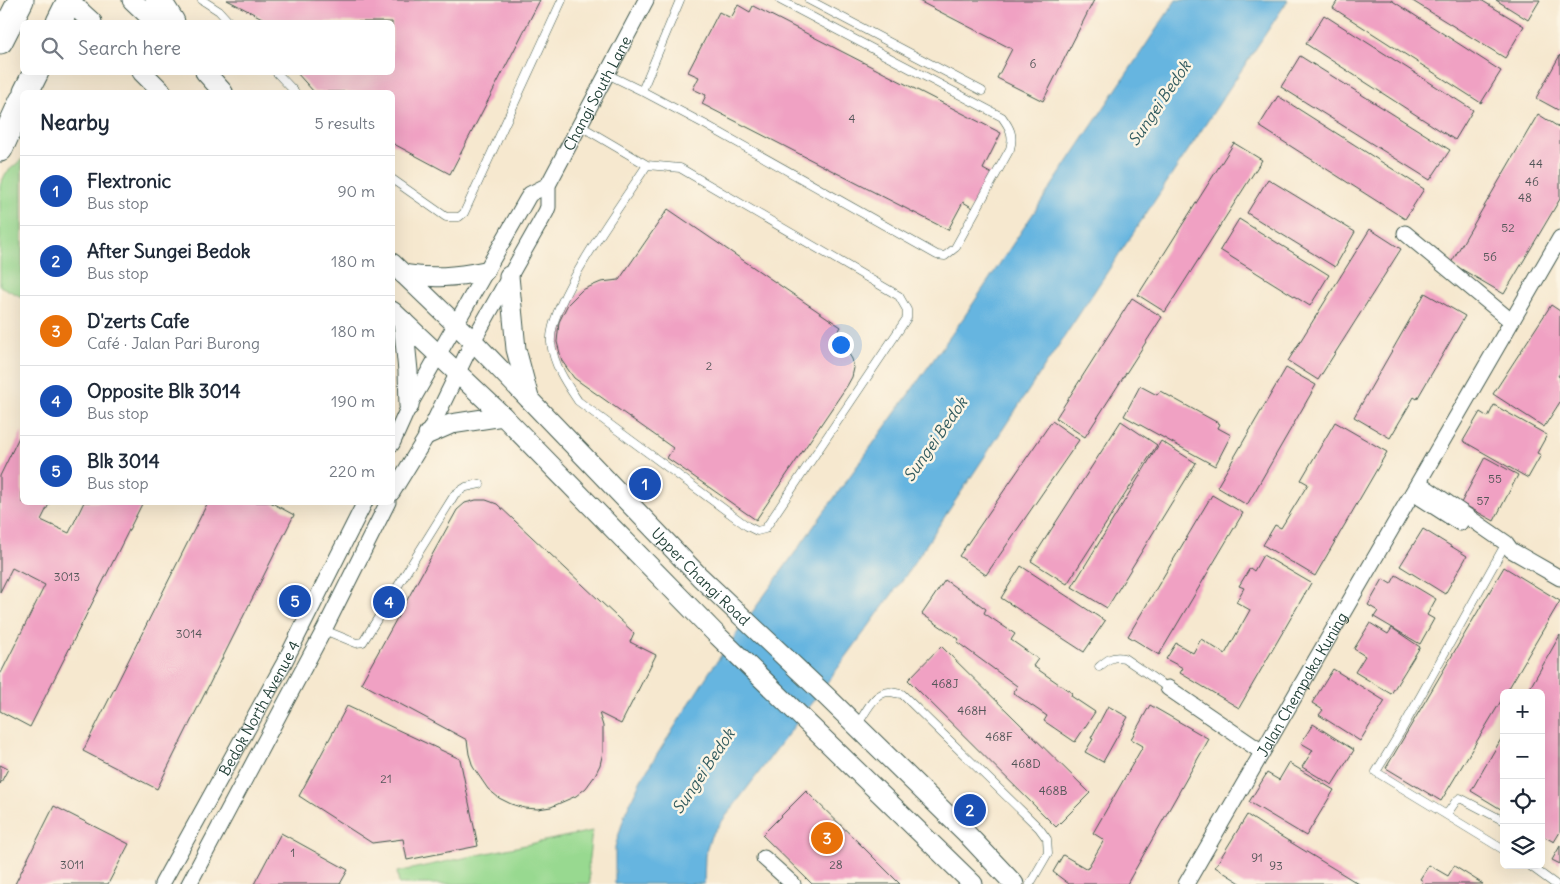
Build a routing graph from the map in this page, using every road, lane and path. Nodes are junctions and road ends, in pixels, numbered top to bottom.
1 (21, 0) edge
2 (132, 0) edge
3 (158, 0) edge
4 (202, 0) edge
5 (562, 0) edge
6 (646, 0) edge
7 (680, 0) edge
8 (780, 0) edge
9 (809, 0) edge
10 (67, 6) edge
11 (89, 20) edge
12 (153, 20) edge
13 (171, 20) edge
14 (227, 20) edge
15 (0, 41) edge
16 (607, 74) junction
17 (34, 75) edge
18 (145, 75) edge
19 (208, 75) edge
20 (279, 75) edge
21 (27, 90) edge
22 (160, 90) edge
23 (221, 90) edge
24 (292, 90) edge
25 (642, 91) junction
26 (982, 91) dead end
27 (20, 105) edge
28 (579, 125) junction
29 (20, 142) edge
30 (0, 149) edge
31 (0, 159) edge
32 (647, 165) junction
33 (395, 181) edge
34 (548, 185) junction
35 (1404, 233) dead end
36 (1560, 238) edge
37 (398, 268) edge
38 (485, 271) junction
39 (509, 276) junction
40 (398, 316) edge
41 (1511, 321) junction
42 (456, 324) junction
43 (473, 341) junction
44 (439, 355) junction
45 (458, 373) junction
46 (529, 399) junction
47 (409, 406) junction
48 (503, 416) junction
49 (428, 434) junction
50 (395, 437) edge
51 (480, 484) dead end
52 (395, 488) edge
53 (1416, 488) junction
54 (364, 505) edge
55 (386, 505) edge
56 (1506, 547) junction
57 (1560, 578) edge
58 (324, 630) junction
59 (1099, 667) dead end
60 (1168, 688) joint
61 (857, 726) junction
62 (1262, 752) junction
63 (1446, 814) junction
64 (1500, 819) edge
65 (1500, 848) edge
66 (764, 858) dead end
67 (200, 865) junction
68 (1534, 869) edge
69 (1192, 881) edge
70 (162, 884) edge
71 (189, 884) edge
72 (201, 884) edge
73 (793, 884) edge
74 (973, 884) edge
75 (1014, 884) edge
76 (1030, 884) edge
77 (1556, 884) edge

1 - 15 main road
2 - 12 street
3 - 13 main road
4 - 14 lane
5 - 33 lane
6 - 16 street, Changi South Lane
7 - 25 lane
8 - 25 lane
9 - 26 lane
10 - 11 street
16 - 25 lane
16 - 28 street, Changi South Lane
17 - 21 main road
18 - 22 street
19 - 23 street
20 - 24 lane
27 - 30 main road
28 - 32 lane
28 - 34 street, Changi South Lane
29 - 31 main road
32 - 32 lane
34 - 38 street
34 - 39 street, Changi South Lane
35 - 41 street
36 - 41 street, Jalan Chempaka Kuning
37 - 38 street
37 - 42 street, Upper Changi Road
38 - 42 street
39 - 43 street, Changi South Lane
39 - 46 street
40 - 44 street, Upper Changi Road
40 - 47 street
41 - 53 street, Jalan Chempaka Kuning
42 - 43 street, Upper Changi Road
42 - 44 street
43 - 45 street
43 - 46 street, Upper Changi Road
44 - 45 street, Upper Changi Road
44 - 47 street
45 - 48 street, Upper Changi Road
45 - 49 street
46 - 61 street, Upper Changi Road
47 - 50 street
48 - 49 street
48 - 74 street, Upper Changi Road
49 - 52 street
51 - 58 lane
53 - 56 street
53 - 62 street, Jalan Chempaka Kuning
54 - 70 street, Bedok North Avenue 4
55 - 58 street, Bedok North Avenue 4
56 - 57 street
56 - 63 lane
58 - 67 street, Bedok North Avenue 4
59 - 60 lane
60 - 62 street
61 - 75 street, Upper Changi Road
61 - 76 lane
62 - 69 street, Jalan Chempaka Kuning
63 - 64 lane
63 - 65 lane
66 - 73 street
67 - 71 street, Bedok North Avenue 4
67 - 72 street
68 - 77 lane

